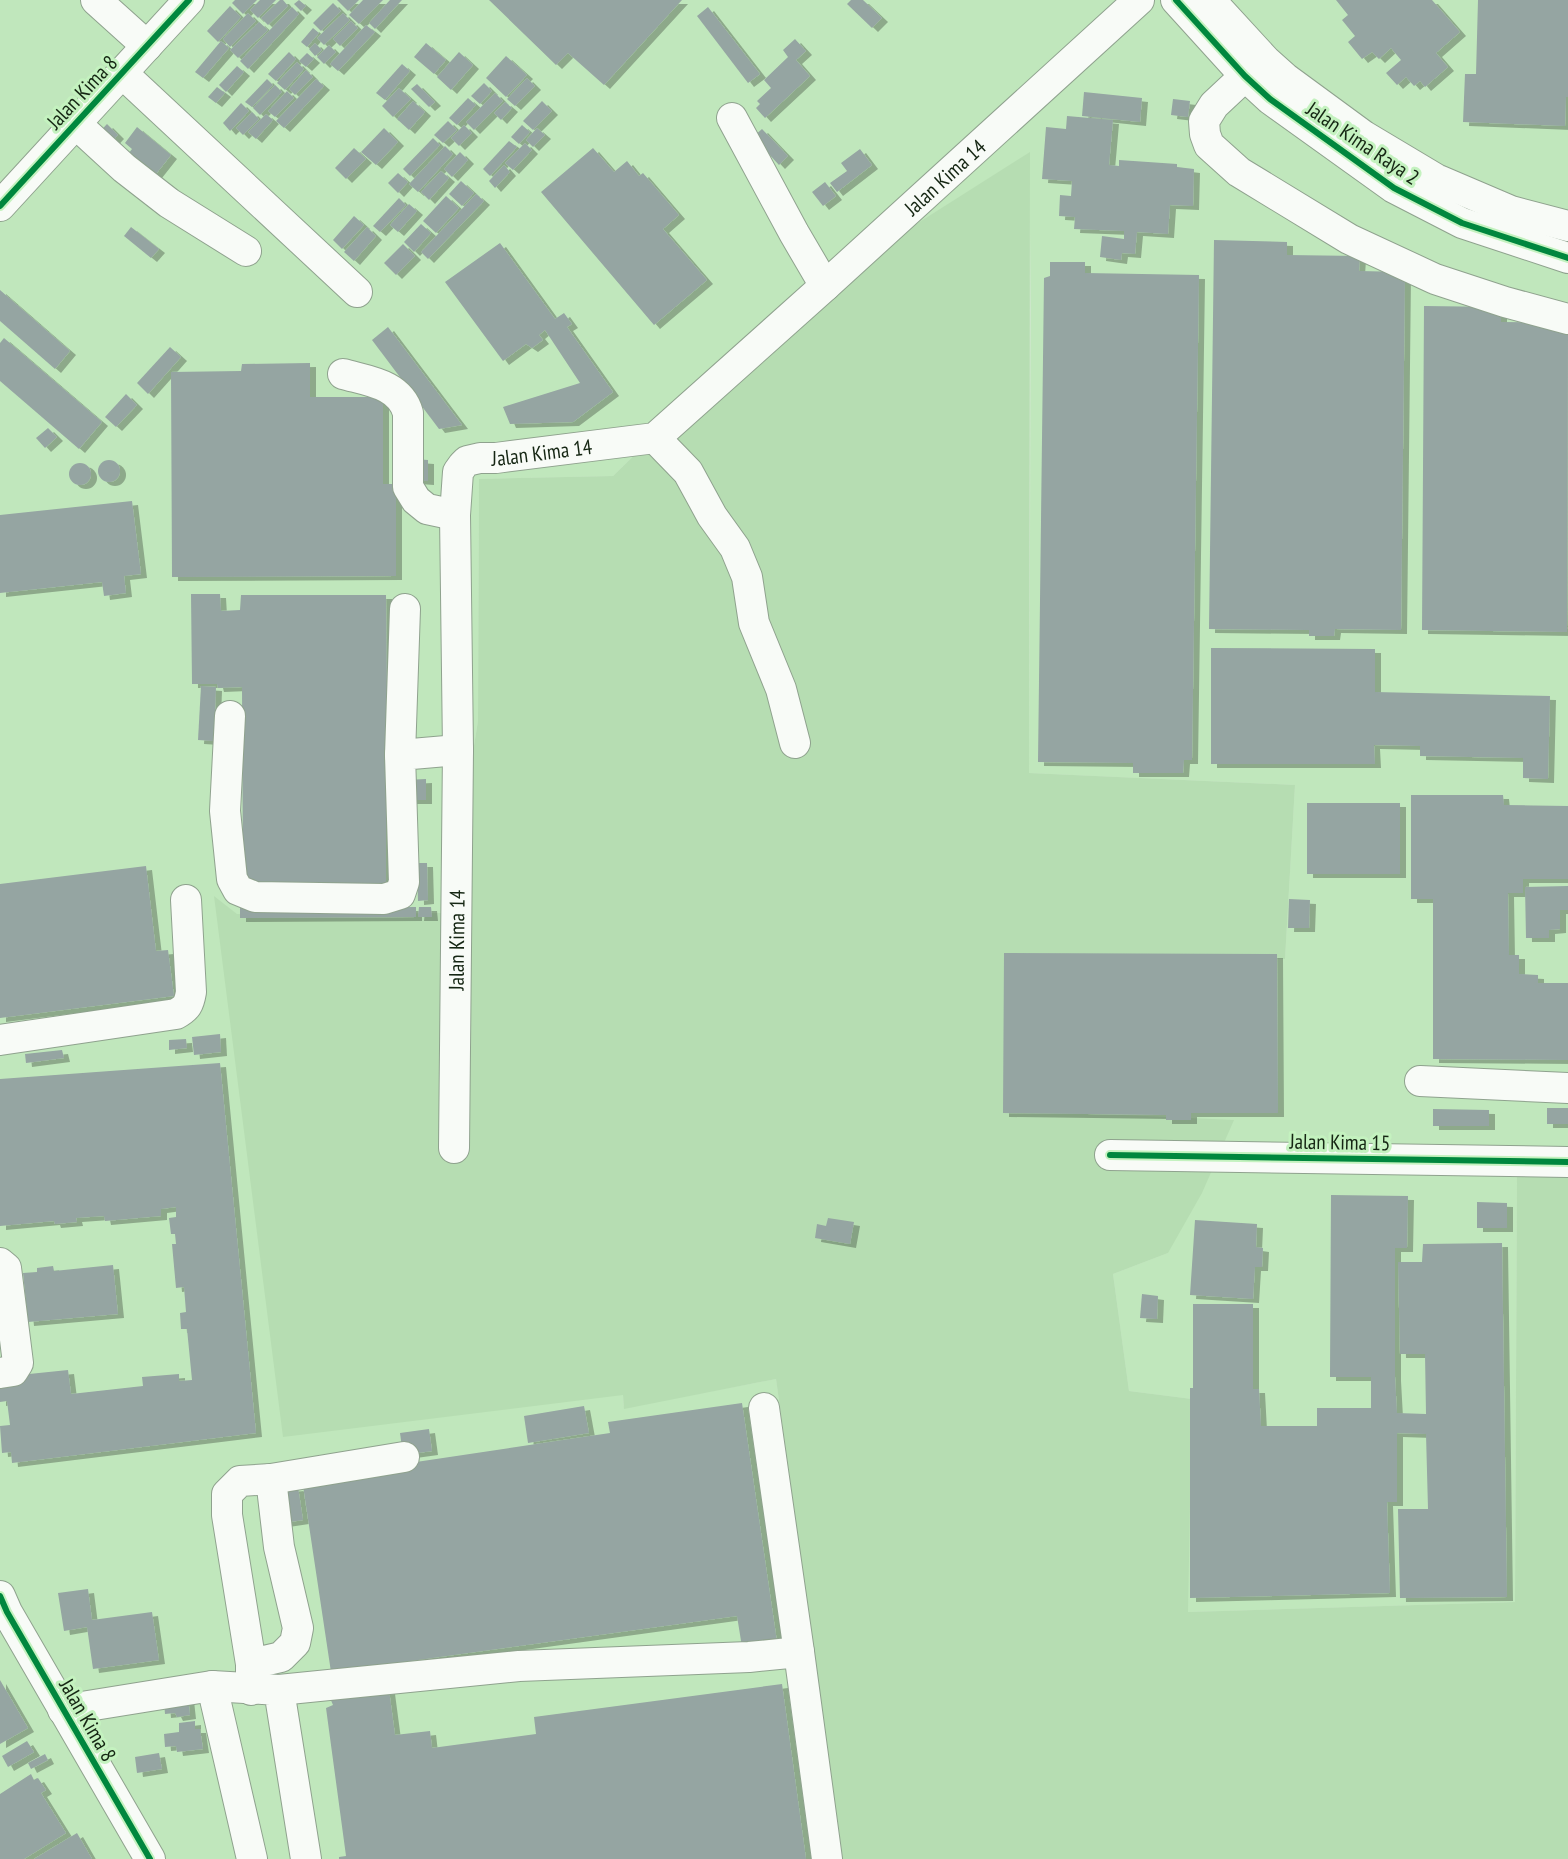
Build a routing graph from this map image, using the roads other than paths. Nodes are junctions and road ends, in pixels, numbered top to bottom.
1 (96, 0) edge
2 (189, 0) edge
3 (1139, 0) edge
4 (1191, 2) edge
5 (147, 46) junction
6 (122, 73) junction
7 (1245, 76) junction
8 (732, 118) dead end
9 (75, 123) junction
10 (0, 206) edge
11 (1568, 226) edge
12 (246, 251) dead end
13 (1568, 258) edge
14 (825, 286) junction
15 (357, 292) dead end
16 (1568, 319) edge
17 (343, 374) dead end
18 (654, 438) junction
19 (455, 515) junction
20 (405, 609) dead end
21 (230, 716) dead end
22 (795, 743) dead end
23 (458, 750) junction
24 (400, 754) junction
25 (186, 900) dead end
26 (0, 1040) edge
27 (1420, 1081) dead end
28 (1568, 1088) edge
29 (454, 1148) dead end
30 (1110, 1155) dead end
31 (1568, 1162) edge
32 (0, 1263) edge
33 (0, 1373) edge
34 (764, 1408) dead end
35 (404, 1457) dead end
36 (271, 1479) junction
37 (279, 1546) junction
38 (233, 1552) junction
39 (0, 1596) edge
40 (799, 1652) junction
41 (260, 1681) junction
42 (212, 1686) junction
43 (63, 1710) junction
44 (150, 1859) edge
45 (252, 1859) edge
46 (306, 1859) edge
47 (827, 1859) edge

1 - 5 street
2 - 5 street, Jalan Kima 8
3 - 14 street, Jalan Kima 14
4 - 7 street, Jalan Kima Raya 2
4 - 11 street, Jalan Kima Raya 2
5 - 6 street, Jalan Kima 8
6 - 9 street, Jalan Kima 8
6 - 15 street
7 - 13 street, Jalan Kima Raya 2
7 - 16 street
8 - 14 street
9 - 10 street, Jalan Kima 8
9 - 12 street
14 - 18 street, Jalan Kima 14
17 - 19 street
18 - 19 street, Jalan Kima 14
18 - 22 street
19 - 23 street, Jalan Kima 14
20 - 24 street
21 - 24 street
23 - 24 street
23 - 29 street, Jalan Kima 14
25 - 26 street
27 - 28 street
30 - 31 street, Jalan Kima 15
32 - 33 street
34 - 40 street
35 - 36 street
36 - 37 street
36 - 38 street
37 - 38 street
37 - 41 street
38 - 41 street
39 - 43 street, Jalan Kima 8
40 - 41 street
40 - 47 street
41 - 42 street
41 - 46 street
42 - 43 street
42 - 45 street
43 - 44 street, Jalan Kima 8

